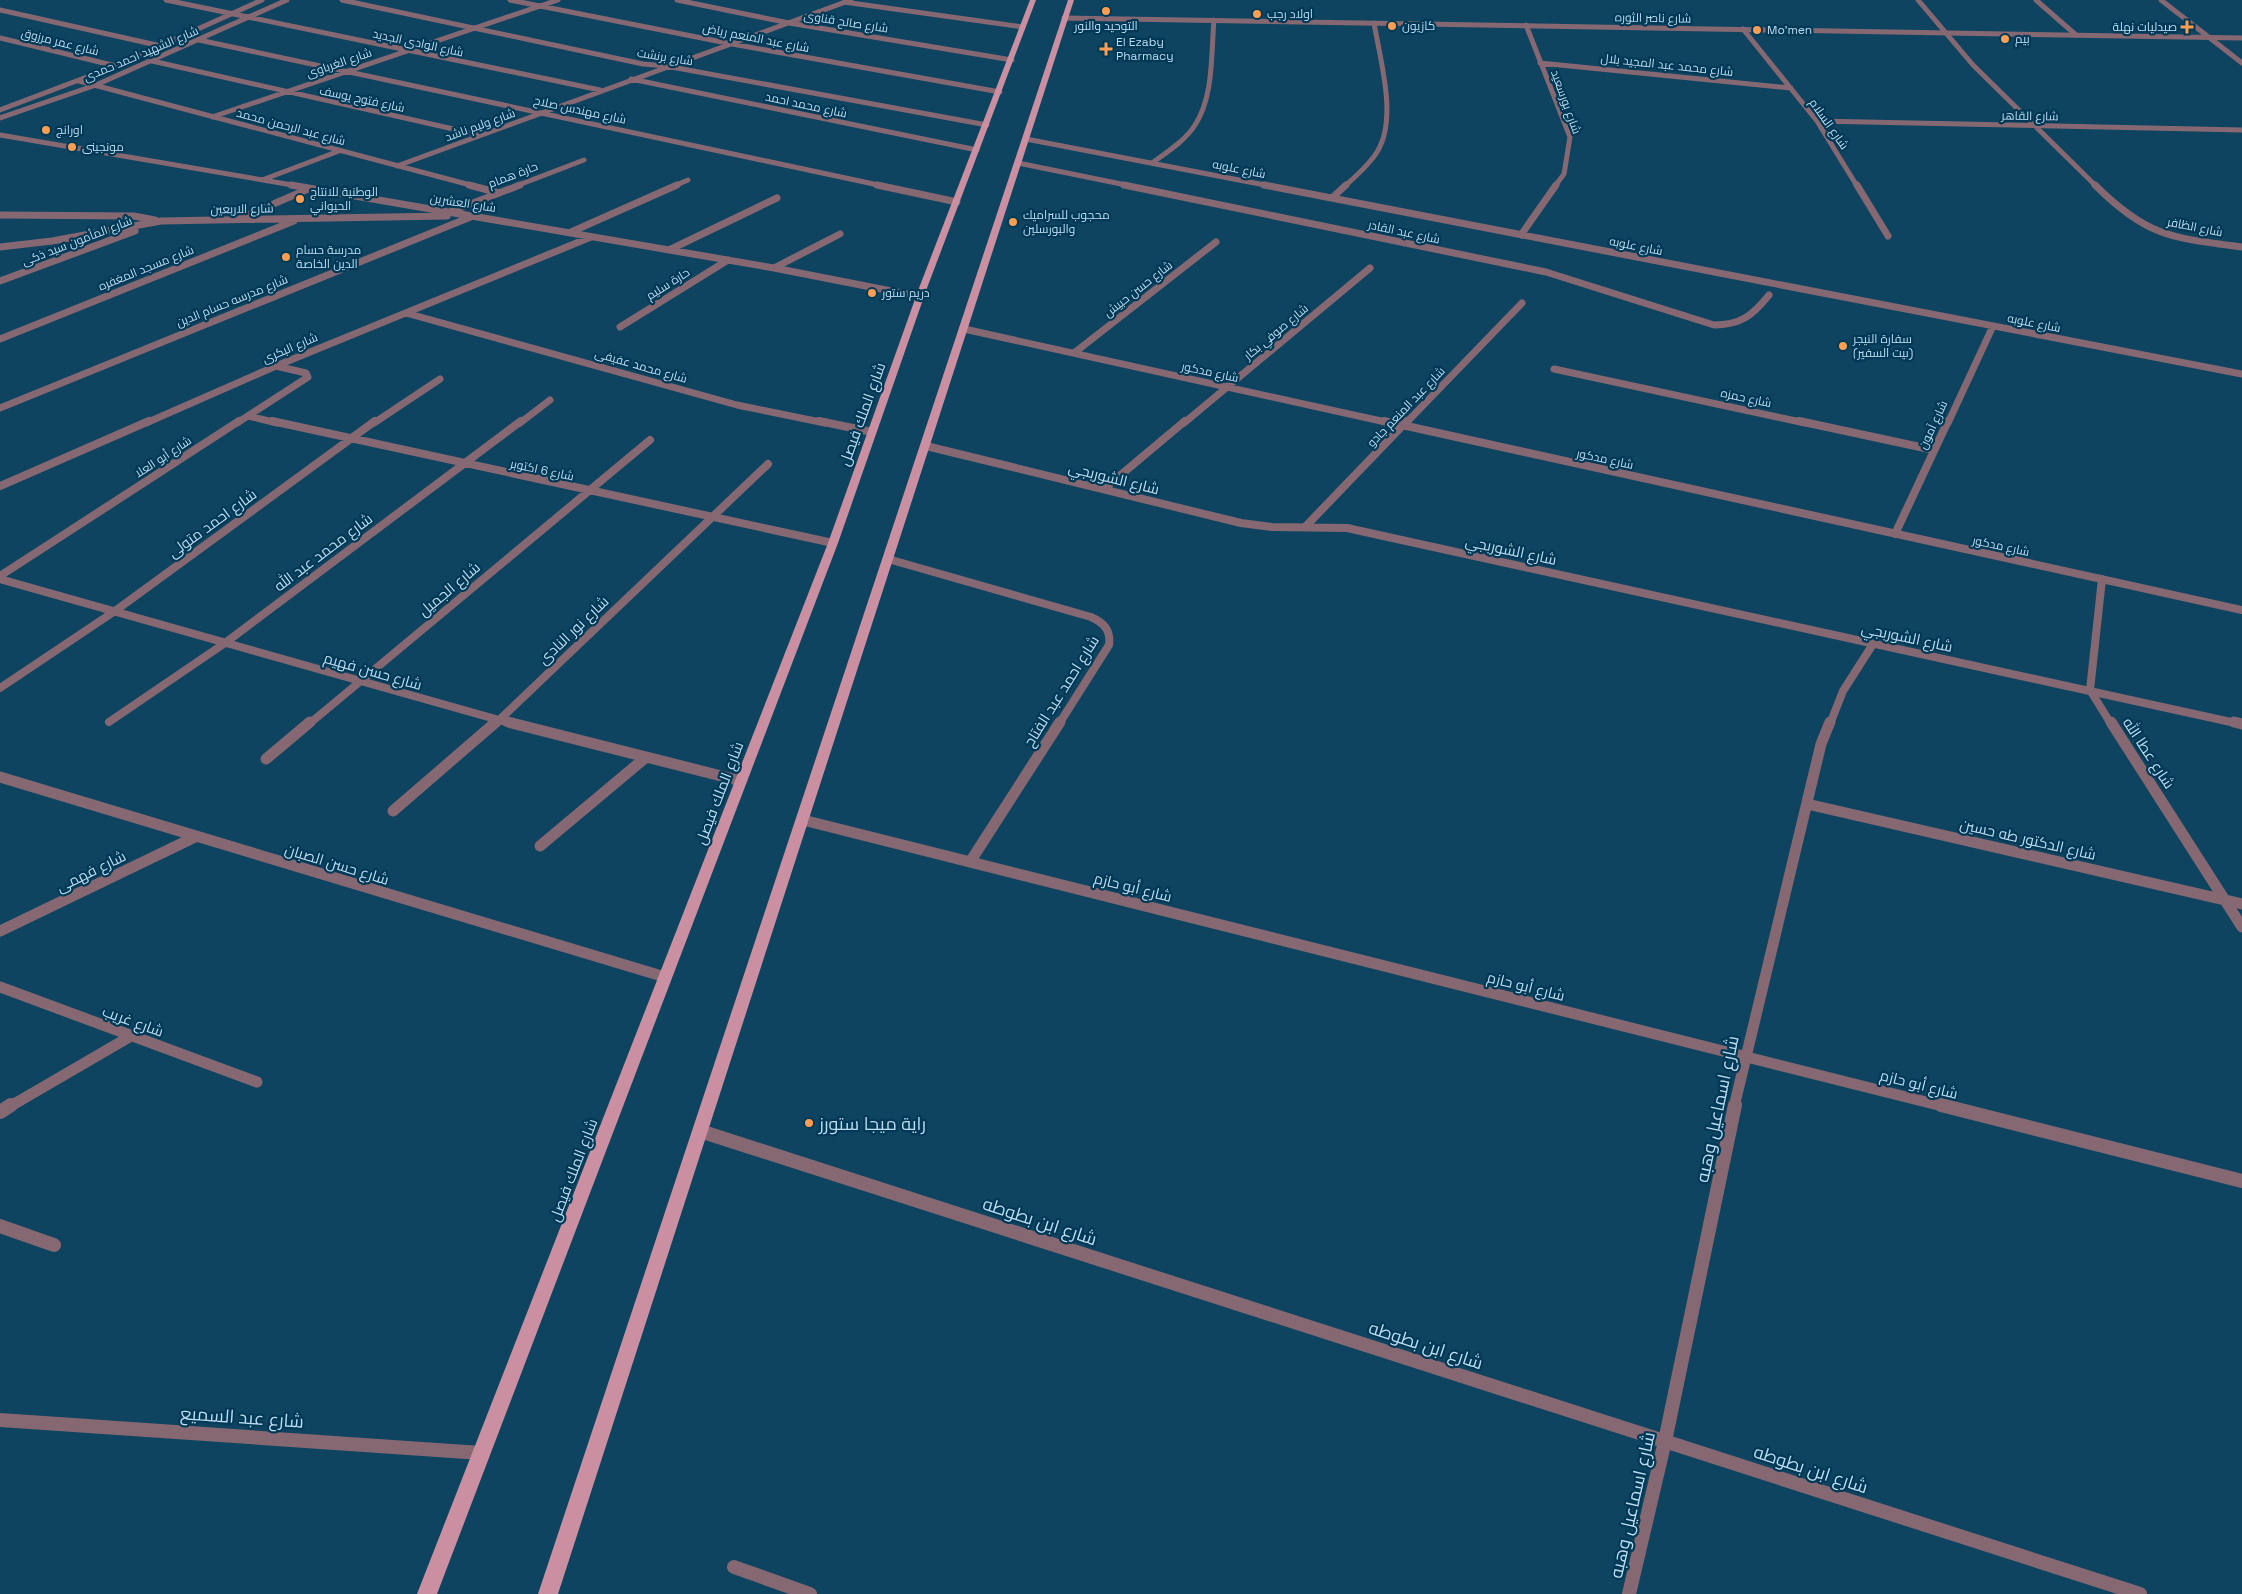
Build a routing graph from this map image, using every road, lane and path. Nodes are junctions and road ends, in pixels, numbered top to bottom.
1 (166, 0) edge
2 (262, 0) edge
3 (287, 0) edge
4 (342, 0) edge
5 (510, 0) edge
6 (558, 0) edge
7 (677, 0) edge
8 (835, 0) edge
9 (1033, 0) edge
10 (1071, 0) edge
11 (1918, 0) edge
12 (2036, 0) edge
13 (2161, 0) edge
14 (848, 1) edge
15 (540, 6) junction
16 (0, 10) edge
17 (231, 14) junction
18 (248, 18) junction
19 (1064, 18) junction
20 (1214, 20) junction
21 (789, 23) junction
22 (1374, 23) junction
23 (1526, 26) junction
24 (1023, 27) junction
25 (475, 28) junction
26 (1744, 29) junction
27 (1942, 33) junction
28 (2076, 35) junction
29 (2208, 37) junction
30 (0, 38) edge
31 (2242, 38) edge
32 (199, 40) junction
33 (732, 44) junction
34 (161, 46) junction
35 (406, 51) junction
36 (1012, 60) junction
37 (152, 61) junction
38 (1540, 63) junction
39 (2242, 63) edge
40 (116, 66) junction
41 (666, 66) junction
42 (350, 70) junction
43 (631, 79) junction
44 (79, 81) junction
45 (96, 85) junction
46 (1791, 88) junction
47 (601, 90) junction
48 (284, 92) junction
49 (1000, 92) junction
50 (0, 110) edge
51 (545, 112) junction
52 (212, 117) junction
53 (0, 118) edge
54 (1817, 121) junction
55 (987, 125) junction
56 (2034, 126) junction
57 (2242, 130) edge
58 (0, 135) edge
59 (481, 135) junction
60 (1026, 139) junction
61 (339, 150) junction
62 (977, 150) junction
63 (584, 160) dead end
64 (1018, 163) junction
65 (1152, 163) junction
66 (397, 166) junction
67 (688, 180) dead end
68 (261, 181) junction
69 (309, 189) junction
70 (499, 193) junction
71 (777, 198) dead end
72 (1332, 198) junction
73 (957, 202) junction
74 (450, 212) junction
75 (0, 215) edge
76 (473, 216) junction
77 (300, 219) junction
78 (235, 220) junction
79 (161, 221) junction
80 (570, 233) junction
81 (840, 234) dead end
82 (1521, 235) junction
83 (592, 236) junction
84 (1888, 236) dead end
85 (1216, 242) dead end
86 (0, 247) edge
87 (2242, 247) edge
88 (669, 250) junction
89 (728, 260) junction
90 (774, 268) junction
91 (1370, 268) dead end
92 (0, 281) edge
93 (1769, 295) dead end
94 (922, 297) junction
95 (1522, 303) dead end
96 (406, 312) junction
97 (1993, 326) junction
98 (620, 327) dead end
99 (964, 329) junction
100 (0, 339) edge
101 (1074, 353) junction
102 (276, 366) junction
103 (1554, 369) dead end
104 (2242, 374) edge
105 (440, 379) dead end
106 (1227, 387) junction
107 (550, 400) dead end
108 (0, 408) edge
109 (248, 416) junction
110 (1402, 426) junction
111 (872, 432) junction
112 (350, 438) junction
113 (650, 440) dead end
114 (926, 446) junction
115 (1934, 450) junction
116 (768, 464) dead end
117 (465, 465) junction
118 (0, 486) edge
119 (1104, 489) junction
120 (588, 491) junction
121 (712, 517) junction
122 (1306, 526) junction
123 (1895, 534) junction
124 (833, 543) junction
125 (888, 559) junction
126 (0, 577) edge
127 (2102, 579) junction
128 (2242, 610) edge
129 (115, 611) junction
130 (225, 643) junction
131 (1873, 644) junction
132 (360, 681) junction
133 (0, 688) edge
134 (2090, 690) junction
135 (499, 720) junction
136 (109, 722) dead end
137 (2242, 724) edge
138 (645, 758) junction
139 (266, 759) dead end
140 (0, 778) edge
141 (741, 781) junction
142 (1807, 804) junction
143 (393, 811) dead end
144 (802, 820) junction
145 (194, 837) junction
146 (540, 846) dead end
147 (970, 862) junction
148 (2226, 900) junction
149 (2242, 904) edge
150 (2242, 927) edge
151 (0, 931) edge
152 (665, 977) junction
153 (0, 987) edge
154 (131, 1036) junction
155 (1746, 1056) junction
156 (257, 1082) dead end
157 (0, 1112) edge
158 (700, 1131) junction
159 (2242, 1181) edge
160 (0, 1226) edge
161 (54, 1245) dead end
162 (0, 1420) edge
163 (1665, 1441) junction
164 (481, 1453) junction
165 (734, 1567) dead end
166 (427, 1594) edge
167 (548, 1594) edge
168 (810, 1594) edge
169 (1629, 1594) edge
170 (2140, 1594) edge

1 - 17 street, شارع الوادى الجديد
2 - 17 street, شارع الشهيد احمد حمدى
3 - 18 street, شارع الشهيد احمد حمدى
4 - 25 street, شارع برنشت
5 - 15 street, شارع عبد المنعم رياض
6 - 15 street, شارع الغرباوى
7 - 21 street, شارع صالح قناوى
8 - 14 street
9 - 24 main road, شارع الملك فيصل
10 - 19 main road
11 - 27 street
12 - 28 street
13 - 29 street
14 - 21 street, شارع وليم ناشد
14 - 24 street
15 - 25 street, شارع الغرباوى
15 - 33 street, شارع عبد المنعم رياض
16 - 34 street
17 - 18 street, شارع الوادى الجديد
17 - 34 street, شارع الشهيد احمد حمدى
18 - 32 street, شارع الشهيد احمد حمدى
18 - 35 street, شارع الوادى الجديد
19 - 20 street, شارع ناصر الثوره
19 - 60 main road
20 - 22 street, شارع ناصر الثوره
20 - 65 street
21 - 33 street, شارع وليم ناشد
21 - 36 street, شارع صالح قناوى
22 - 23 street, شارع ناصر الثوره
22 - 72 street
23 - 26 street, شارع ناصر الثوره
23 - 38 street, شارع بورسعيد
24 - 36 main road, شارع الملك فيصل
25 - 35 street, شارع الغرباوى
25 - 41 street, شارع برنشت
26 - 27 street, شارع ناصر الثوره
26 - 46 street, شارع السلام
27 - 28 street, شارع ناصر الثوره
27 - 56 street
28 - 29 street, شارع ناصر الثوره
29 - 31 street, شارع ناصر الثوره
29 - 39 street
30 - 40 street, شارع عمر مرزوق
32 - 37 street, شارع الشهيد احمد حمدى
32 - 42 street, شارع مهندس صلاح
33 - 41 street, شارع وليم ناشد
33 - 49 street, شارع عبد المنعم رياض
34 - 40 street, شارع الشهيد احمد حمدى
35 - 42 street, شارع الغرباوى
35 - 47 street, شارع الوادى الجديد
36 - 49 main road, شارع الملك فيصل
37 - 45 street, شارع الشهيد احمد حمدى
37 - 48 street, شارع فتوح يوسف
38 - 46 street, شارع محمد عبد المجيد بلال
38 - 82 street, شارع بورسعيد
40 - 44 street, شارع الشهيد احمد حمدى
41 - 43 street, شارع وليم ناشد
41 - 55 street, شارع برنشت
42 - 48 street, شارع الغرباوى
42 - 51 street, شارع مهندس صلاح
43 - 47 street, شارع وليم ناشد
43 - 62 street, شارع محمد احمد
44 - 45 street, شارع عبد الرحمن محمد
44 - 50 street, شارع الشهيد احمد حمدى
45 - 52 street, شارع عبد الرحمن محمد
45 - 53 street, شارع الشهيد احمد حمدى
46 - 54 street, شارع السلام
47 - 51 street, شارع وليم ناشد
48 - 52 street, شارع الغرباوى
48 - 59 street, شارع فتوح يوسف
49 - 55 main road, شارع الملك فيصل
51 - 59 street, شارع وليم ناشد
51 - 73 street, شارع مهندس صلاح
52 - 61 street, شارع عبد الرحمن محمد
54 - 56 street, شارع القاهر
54 - 84 street, شارع السلام
55 - 62 main road, شارع الملك فيصل
56 - 57 street, شارع القاهر
56 - 87 street, شارع الظافر
58 - 68 street, شارع العشرين
59 - 66 street, شارع وليم ناشد
60 - 64 main road
60 - 65 street, شارع علوبه
61 - 66 street, شارع عبد الرحمن محمد
61 - 68 street
62 - 73 main road, شارع الملك فيصل
63 - 70 street, حارة همام
64 - 93 street, شارع عبد القادر
64 - 99 main road
65 - 72 street, شارع علوبه
66 - 70 street, شارع عبد الرحمن محمد
67 - 80 street
68 - 69 street, شارع العشرين
69 - 74 street, شارع العشرين
69 - 78 street
70 - 74 street, حارة همام
71 - 88 street
72 - 82 street, شارع علوبه
73 - 94 main road, شارع الملك فيصل
74 - 76 street, شارع العشرين
75 - 79 street, شارع الاربعين
76 - 77 street, شارع الاربعين
76 - 80 street, شارع العشرين
76 - 108 street, شارع مدرسه حسام الدين
77 - 78 street, شارع الاربعين
77 - 100 street, شارع مسجد المغفره
78 - 79 street, شارع الاربعين
79 - 86 street, شارع الاربعين
79 - 92 street, شارع المأمون سيد ذكى
80 - 83 street, شارع العشرين
81 - 90 street
82 - 97 street, شارع علوبه
83 - 88 street, شارع العشرين
83 - 96 street, شارع البكرى
85 - 101 street, شارع حسن حبيش
88 - 89 street, شارع العشرين
89 - 90 street, شارع العشرين
89 - 98 street, حارة سليم
90 - 94 street, شارع العشرين
91 - 106 street, شارع صوفي بكار
94 - 111 main road, شارع الملك فيصل
95 - 110 street, شارع عبد المنعم جادو
96 - 102 street, شارع البكرى
96 - 111 street, شارع محمد عفيفى
97 - 104 street, شارع علوبه
97 - 115 street, شارع آمون
99 - 101 street, شارع مدكور
99 - 114 main road
101 - 106 street, شارع مدكور
102 - 109 street, شارع أبو العلا
102 - 118 street, شارع البكرى
103 - 115 street, شارع حمزه
105 - 112 street, شارع احمد متولى
106 - 110 street, شارع مدكور
106 - 119 street, شارع صوفي بكار
107 - 117 street, شارع محمد عبد الله
109 - 112 street, شارع 6 اكتوبر
109 - 126 street, شارع أبو العلا
110 - 122 street, شارع عبد المنعم جادو
110 - 123 street, شارع مدكور
111 - 124 main road, شارع الملك فيصل
112 - 117 street, شارع 6 اكتوبر
112 - 129 street, شارع احمد متولى
113 - 120 street, شارع الجميل
114 - 119 street, شارع الشوربجي
114 - 125 main road
115 - 123 street, شارع آمون
116 - 121 street, شارع نور النادى
117 - 120 street, شارع 6 اكتوبر
117 - 130 street, شارع محمد عبد الله
119 - 122 street, شارع الشوربجي
120 - 121 street, شارع 6 اكتوبر
120 - 132 street, شارع الجميل
121 - 124 street, شارع 6 اكتوبر
121 - 135 street, شارع نور النادى
122 - 131 street, شارع الشوربجي
123 - 127 street, شارع مدكور
124 - 141 main road, شارع الملك فيصل
125 - 144 main road
125 - 147 street, شارع احمد عبد الفتاح
126 - 129 street, شارع حسن فهيم
127 - 128 street, شارع مدكور
127 - 134 street
129 - 130 street, شارع حسن فهيم
129 - 133 street, شارع احمد متولى
130 - 132 street, شارع حسن فهيم
130 - 136 street, شارع محمد عبد الله
131 - 134 street, شارع الشوربجي
131 - 142 street, شارع اسماعيل وهبه
132 - 135 street, شارع حسن فهيم
132 - 139 street, شارع الجميل
134 - 137 street, شارع الشوربجي
134 - 148 street, شارع عطا الله
135 - 138 street, شارع حسن فهيم
135 - 143 street, شارع نور النادى
138 - 141 street, شارع حسن فهيم
138 - 146 street
140 - 145 street, شارع حسن الصبان
141 - 152 main road, شارع الملك فيصل
142 - 148 street, شارع الدكتور طه حسين
142 - 155 street, شارع اسماعيل وهبه
144 - 147 street, شارع أبو حازم
144 - 158 main road
145 - 151 street, شارع فهمى
145 - 152 street, شارع حسن الصبان
147 - 155 street, شارع أبو حازم
148 - 149 street, شارع الدكتور طه حسين
148 - 150 street, شارع عطا الله
152 - 164 main road, شارع الملك فيصل
153 - 154 street, شارع غريب
154 - 156 street, شارع غريب
154 - 157 street
155 - 159 street, شارع أبو حازم
155 - 163 street, شارع اسماعيل وهبه
158 - 163 street, شارع ابن بطوطه
158 - 167 main road
160 - 161 street
162 - 164 street, شارع عبد السميع
163 - 169 street, شارع اسماعيل وهبه
163 - 170 street, شارع ابن بطوطه
164 - 166 main road, شارع الملك فيصل
165 - 168 street

